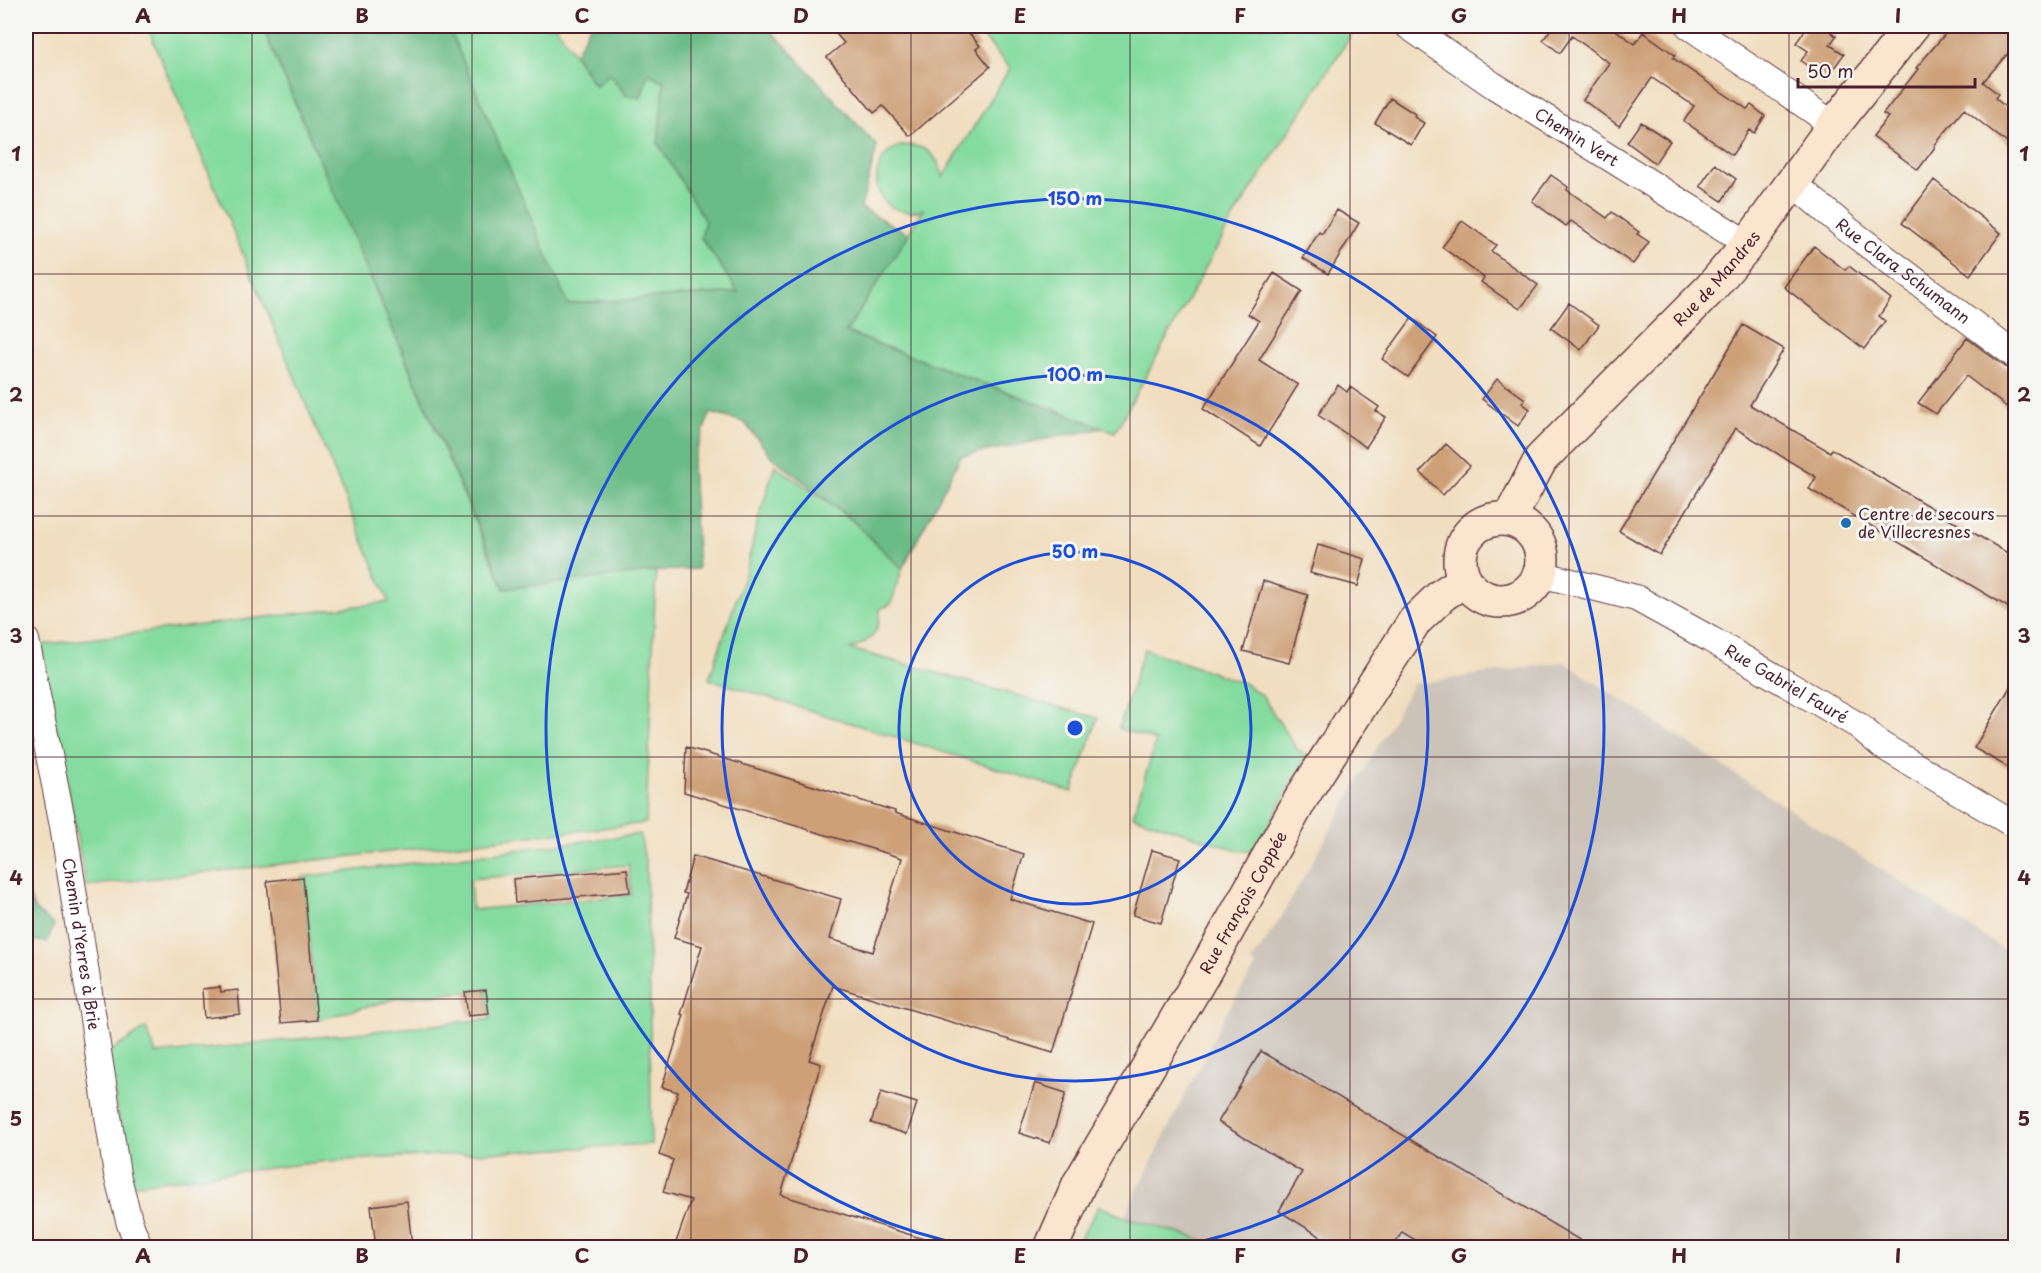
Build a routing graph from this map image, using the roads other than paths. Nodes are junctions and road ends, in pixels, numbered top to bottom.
1 (1408, 26) edge
2 (1689, 26) edge
3 (1912, 26) edge
4 (1834, 125) junction
5 (1793, 183) junction
6 (1748, 244) junction
7 (2016, 356) edge
8 (1509, 519) junction
9 (1540, 574) junction
10 (1465, 580) junction
11 (26, 640) edge
12 (2016, 826) edge
13 (140, 1248) edge
14 (1050, 1248) edge

1 - 6 street, Chemin Vert
2 - 4 street
3 - 4 street, Rue de Mandres
4 - 5 street, Rue de Mandres
5 - 6 street, Rue de Mandres
5 - 7 street, Rue Clara Schumann
6 - 8 street, Rue de Mandres
8 - 9 street
8 - 10 street
9 - 10 street
9 - 12 street, Rue Gabriel Fauré
10 - 14 street, Rue François Coppée
11 - 13 street, Chemin d'Yerres à Brie

